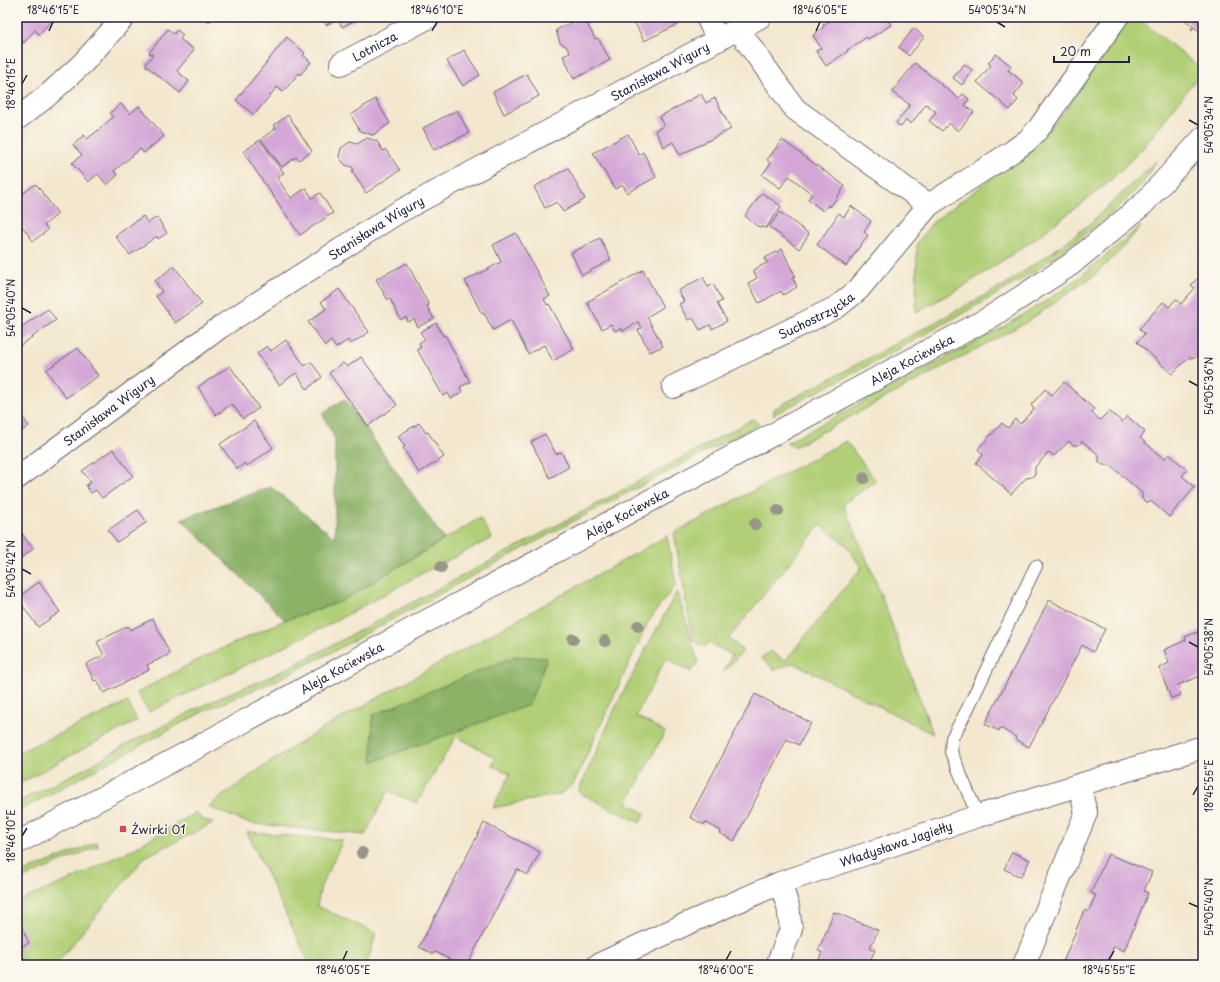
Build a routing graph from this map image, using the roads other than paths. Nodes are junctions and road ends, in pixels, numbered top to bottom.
1 (124, 17) edge
2 (429, 17) edge
3 (707, 17) edge
4 (760, 17) edge
5 (1117, 17) edge
6 (738, 30) junction
7 (718, 40) junction
8 (341, 64) dead end
9 (17, 119) edge
10 (1203, 138) edge
11 (929, 205) junction
12 (672, 387) dead end
13 (17, 478) edge
14 (1036, 566) dead end
15 (1203, 747) edge
16 (1079, 785) junction
17 (978, 816) junction
18 (17, 843) edge
19 (780, 883) junction
20 (598, 965) edge
21 (777, 965) edge
22 (1024, 965) edge

1 - 9 street
2 - 8 street, Lotnicza
3 - 7 street
4 - 6 street, Stanisława Wigury
5 - 11 street, Suchostrzycka
6 - 7 street, Stanisława Wigury
6 - 11 street
7 - 13 street, Stanisława Wigury
10 - 18 street, Aleja Kociewska
11 - 12 street, Suchostrzycka
14 - 17 lane
15 - 16 street, Władysława Jagiełły
16 - 17 street, Władysława Jagiełły
16 - 22 street
17 - 19 street, Władysława Jagiełły
19 - 20 street, Władysława Jagiełły
19 - 21 street

